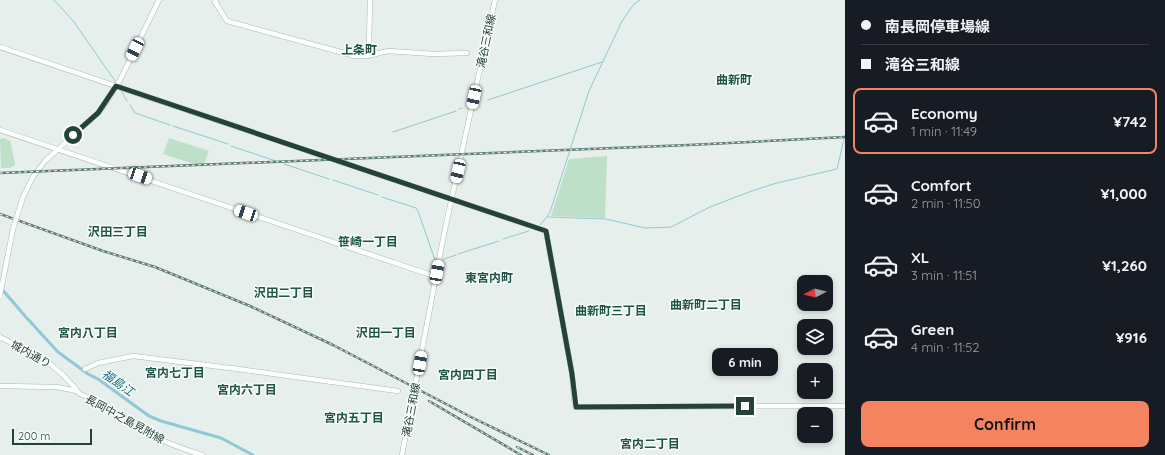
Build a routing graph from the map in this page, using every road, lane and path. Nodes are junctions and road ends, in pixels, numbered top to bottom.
1 (159, 0) edge
2 (216, 0) edge
3 (370, 0) edge
4 (495, 0) edge
5 (0, 47) edge
6 (466, 53) dead end
7 (367, 56) junction
8 (116, 86) junction
9 (0, 130) edge
10 (57, 149) junction
11 (452, 199) junction
12 (436, 277) junction
13 (0, 295) edge
14 (0, 337) edge
15 (85, 369) dead end
16 (0, 386) edge
17 (77, 391) junction
18 (398, 391) dead end
19 (845, 406) edge
20 (202, 455) edge
21 (402, 455) edge

1 - 8 street
2 - 7 street
3 - 7 street
4 - 11 street, 滝谷三和線
5 - 8 street
6 - 7 street
8 - 10 street
8 - 11 street
9 - 10 street
10 - 12 street
10 - 13 street, bridge
11 - 12 street, 滝谷三和線
11 - 19 street
12 - 21 street, 滝谷三和線, bridge
14 - 17 street, 城内通り
15 - 18 street
16 - 17 street, 長岡中之島見附線
17 - 20 street, 長岡中之島見附線

